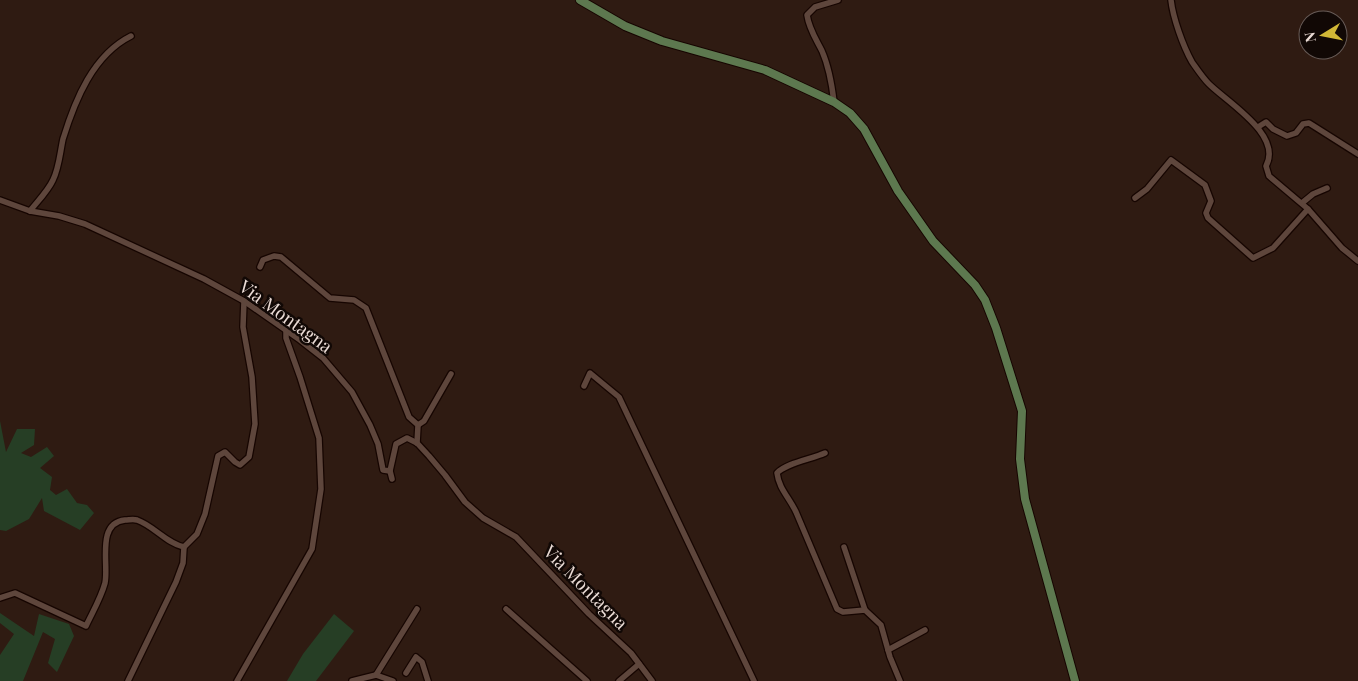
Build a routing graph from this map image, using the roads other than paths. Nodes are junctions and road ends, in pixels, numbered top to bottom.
1 (580, 0) edge
2 (838, 0) edge
3 (1171, 0) edge
4 (131, 36) dead end
5 (834, 102) junction
6 (1258, 127) junction
7 (1358, 154) edge
8 (1326, 188) dead end
9 (1135, 198) dead end
10 (0, 200) edge
11 (1302, 203) junction
12 (1308, 209) junction
13 (30, 211) junction
14 (1358, 261) edge
15 (260, 266) dead end
16 (244, 301) junction
17 (286, 331) junction
18 (451, 374) dead end
19 (584, 386) dead end
20 (418, 425) junction
21 (417, 443) junction
22 (825, 453) dead end
23 (390, 471) junction
24 (392, 479) dead end
25 (184, 546) junction
26 (844, 547) dead end
27 (0, 598) edge
28 (417, 609) dead end
29 (506, 609) dead end
30 (865, 610) junction
31 (925, 630) dead end
32 (888, 650) junction
33 (639, 664) junction
34 (406, 673) dead end
35 (376, 675) junction
36 (128, 681) edge
37 (238, 681) edge
38 (352, 681) edge
39 (393, 681) edge
40 (428, 681) edge
41 (587, 681) edge
42 (619, 681) edge
43 (652, 681) edge
44 (754, 681) edge
45 (900, 681) edge
46 (1075, 681) edge

1 - 5 main road
2 - 5 street
3 - 6 street
4 - 13 street
5 - 46 main road
6 - 7 street
6 - 11 street
8 - 11 street
9 - 12 street
10 - 13 street, Via Montagna
11 - 12 street
12 - 14 street
13 - 16 street, Via Montagna
15 - 20 street
16 - 17 street, Via Montagna
16 - 25 street
17 - 23 street, Via Montagna
17 - 37 street
18 - 20 street
19 - 44 street
20 - 21 street
21 - 23 street
21 - 33 street, Via Montagna
22 - 30 street
23 - 24 street
25 - 27 street
25 - 36 street
26 - 30 street
28 - 35 street
29 - 41 street
30 - 32 street
31 - 32 street
32 - 45 street
33 - 42 street
33 - 43 street, Via Montagna
34 - 40 street
35 - 38 street
35 - 39 street

